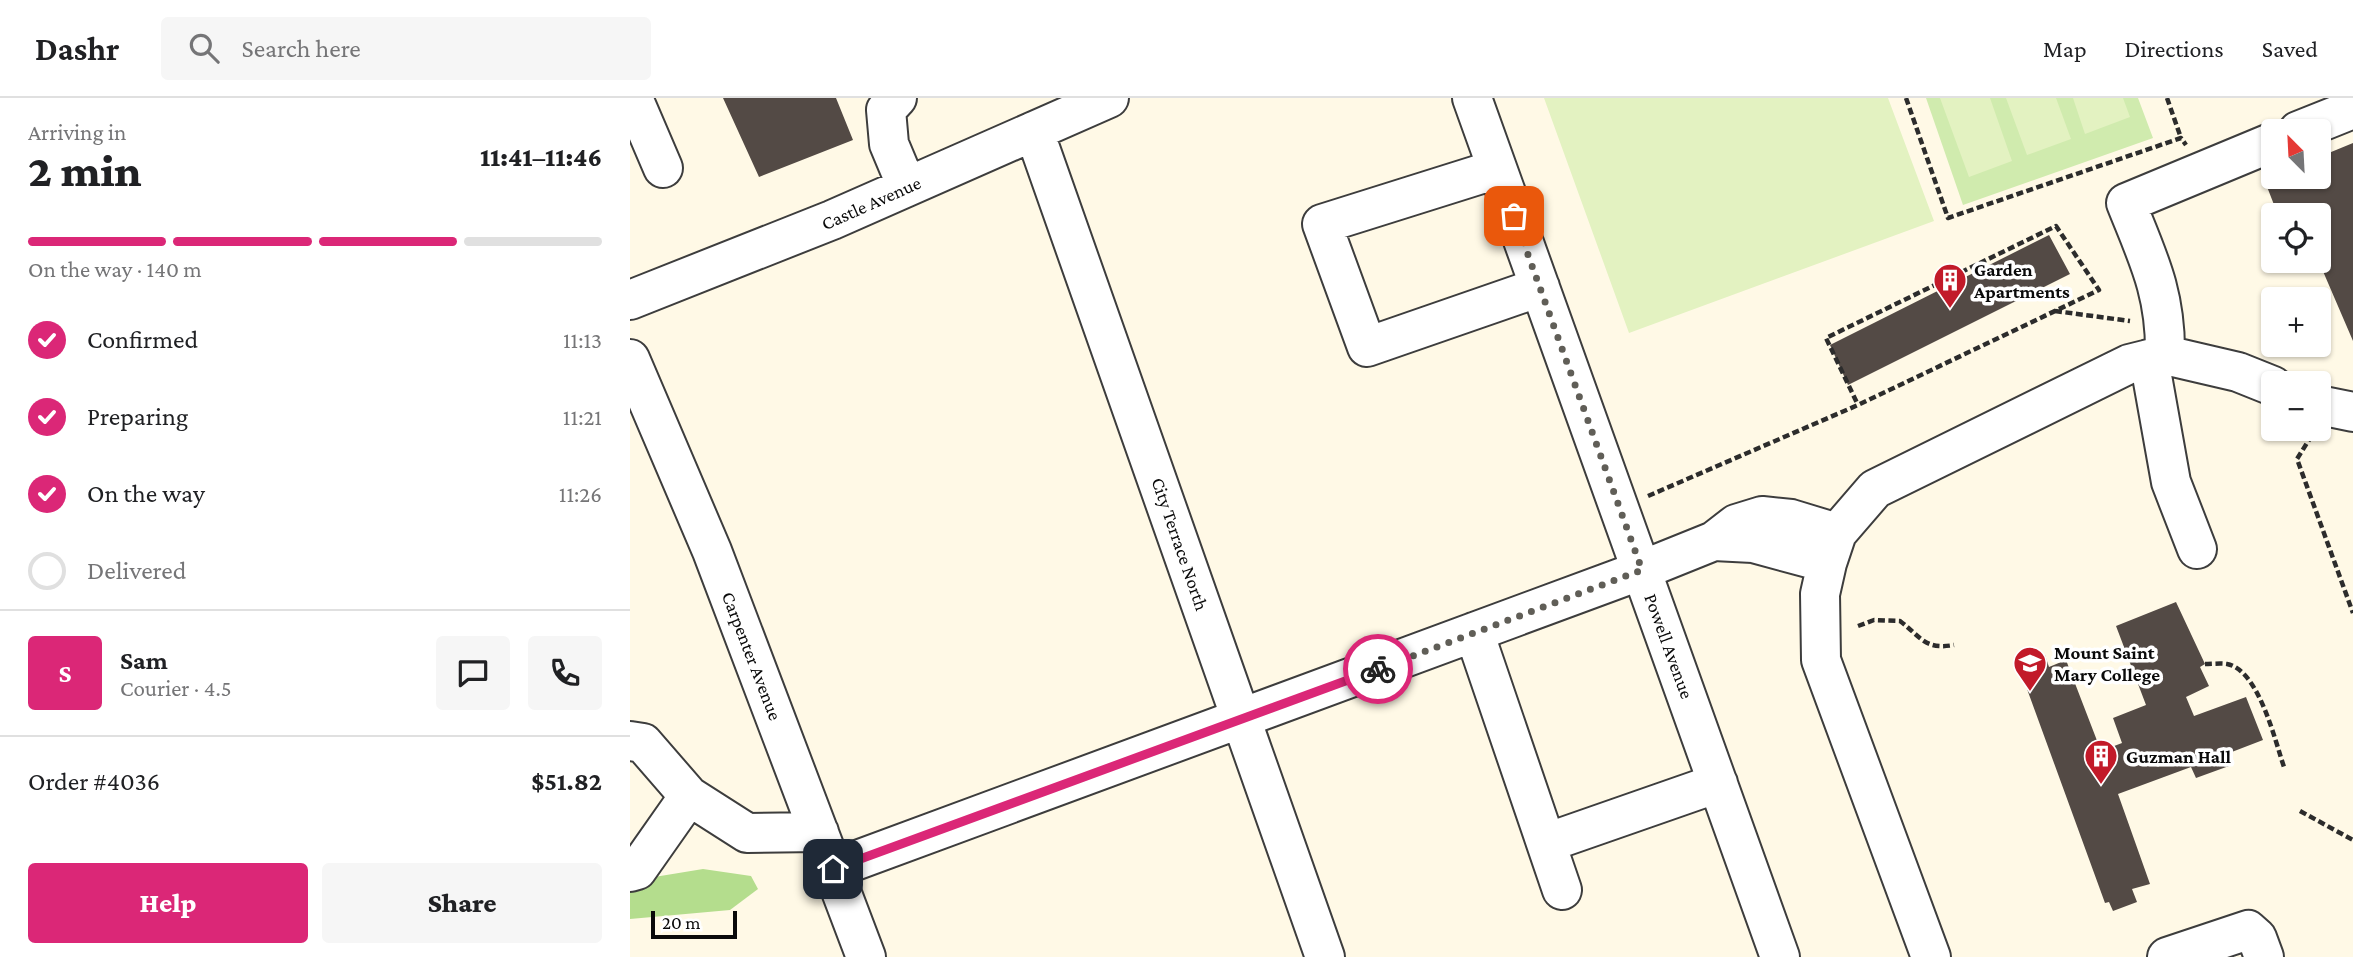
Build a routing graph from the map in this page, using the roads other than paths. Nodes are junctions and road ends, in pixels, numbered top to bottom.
1 (633, 98) edge
2 (897, 98) edge
3 (1109, 98) edge
4 (1472, 98) edge
5 (2353, 109) edge
6 (2328, 119) edge
7 (1034, 131) junction
8 (2261, 147) edge
9 (663, 169) dead end
10 (1497, 169) junction
11 (907, 187) junction
12 (1539, 286) junction
13 (630, 300) edge
14 (2157, 357) junction
15 (630, 359) edge
16 (2261, 381) edge
17 (2331, 407) edge
18 (2353, 412) edge
19 (1832, 548) junction
20 (2197, 549) dead end
21 (1642, 570) junction
22 (1474, 632) junction
23 (1242, 720) junction
24 (630, 741) edge
25 (1718, 783) junction
26 (689, 796) junction
27 (819, 832) junction
28 (1546, 843) junction
29 (833, 869) junction
30 (630, 872) edge
31 (1562, 890) dead end
32 (2256, 944) edge
33 (866, 957) edge
34 (1325, 957) edge
35 (1780, 957) edge
36 (1931, 957) edge
37 (2167, 957) edge

1 - 9 street
2 - 11 street
3 - 7 street, Castle Avenue
4 - 10 street, Powell Avenue
5 - 6 street
7 - 11 street, Castle Avenue
7 - 23 street, City Terrace North
8 - 14 street
10 - 12 street, Powell Avenue
10 - 12 street
11 - 13 street, Castle Avenue
12 - 21 street, Powell Avenue
14 - 16 street
14 - 19 street
14 - 20 street
15 - 27 street, Carpenter Avenue
17 - 18 street
19 - 21 street
19 - 36 street
21 - 22 street
21 - 25 street, Powell Avenue
22 - 23 street
22 - 28 street
23 - 29 street
23 - 34 street, City Terrace North
24 - 26 street
25 - 28 street
25 - 35 street, Powell Avenue
26 - 27 street
26 - 30 street
27 - 29 street, Carpenter Avenue
28 - 31 street
29 - 33 street, Carpenter Avenue
32 - 37 street

